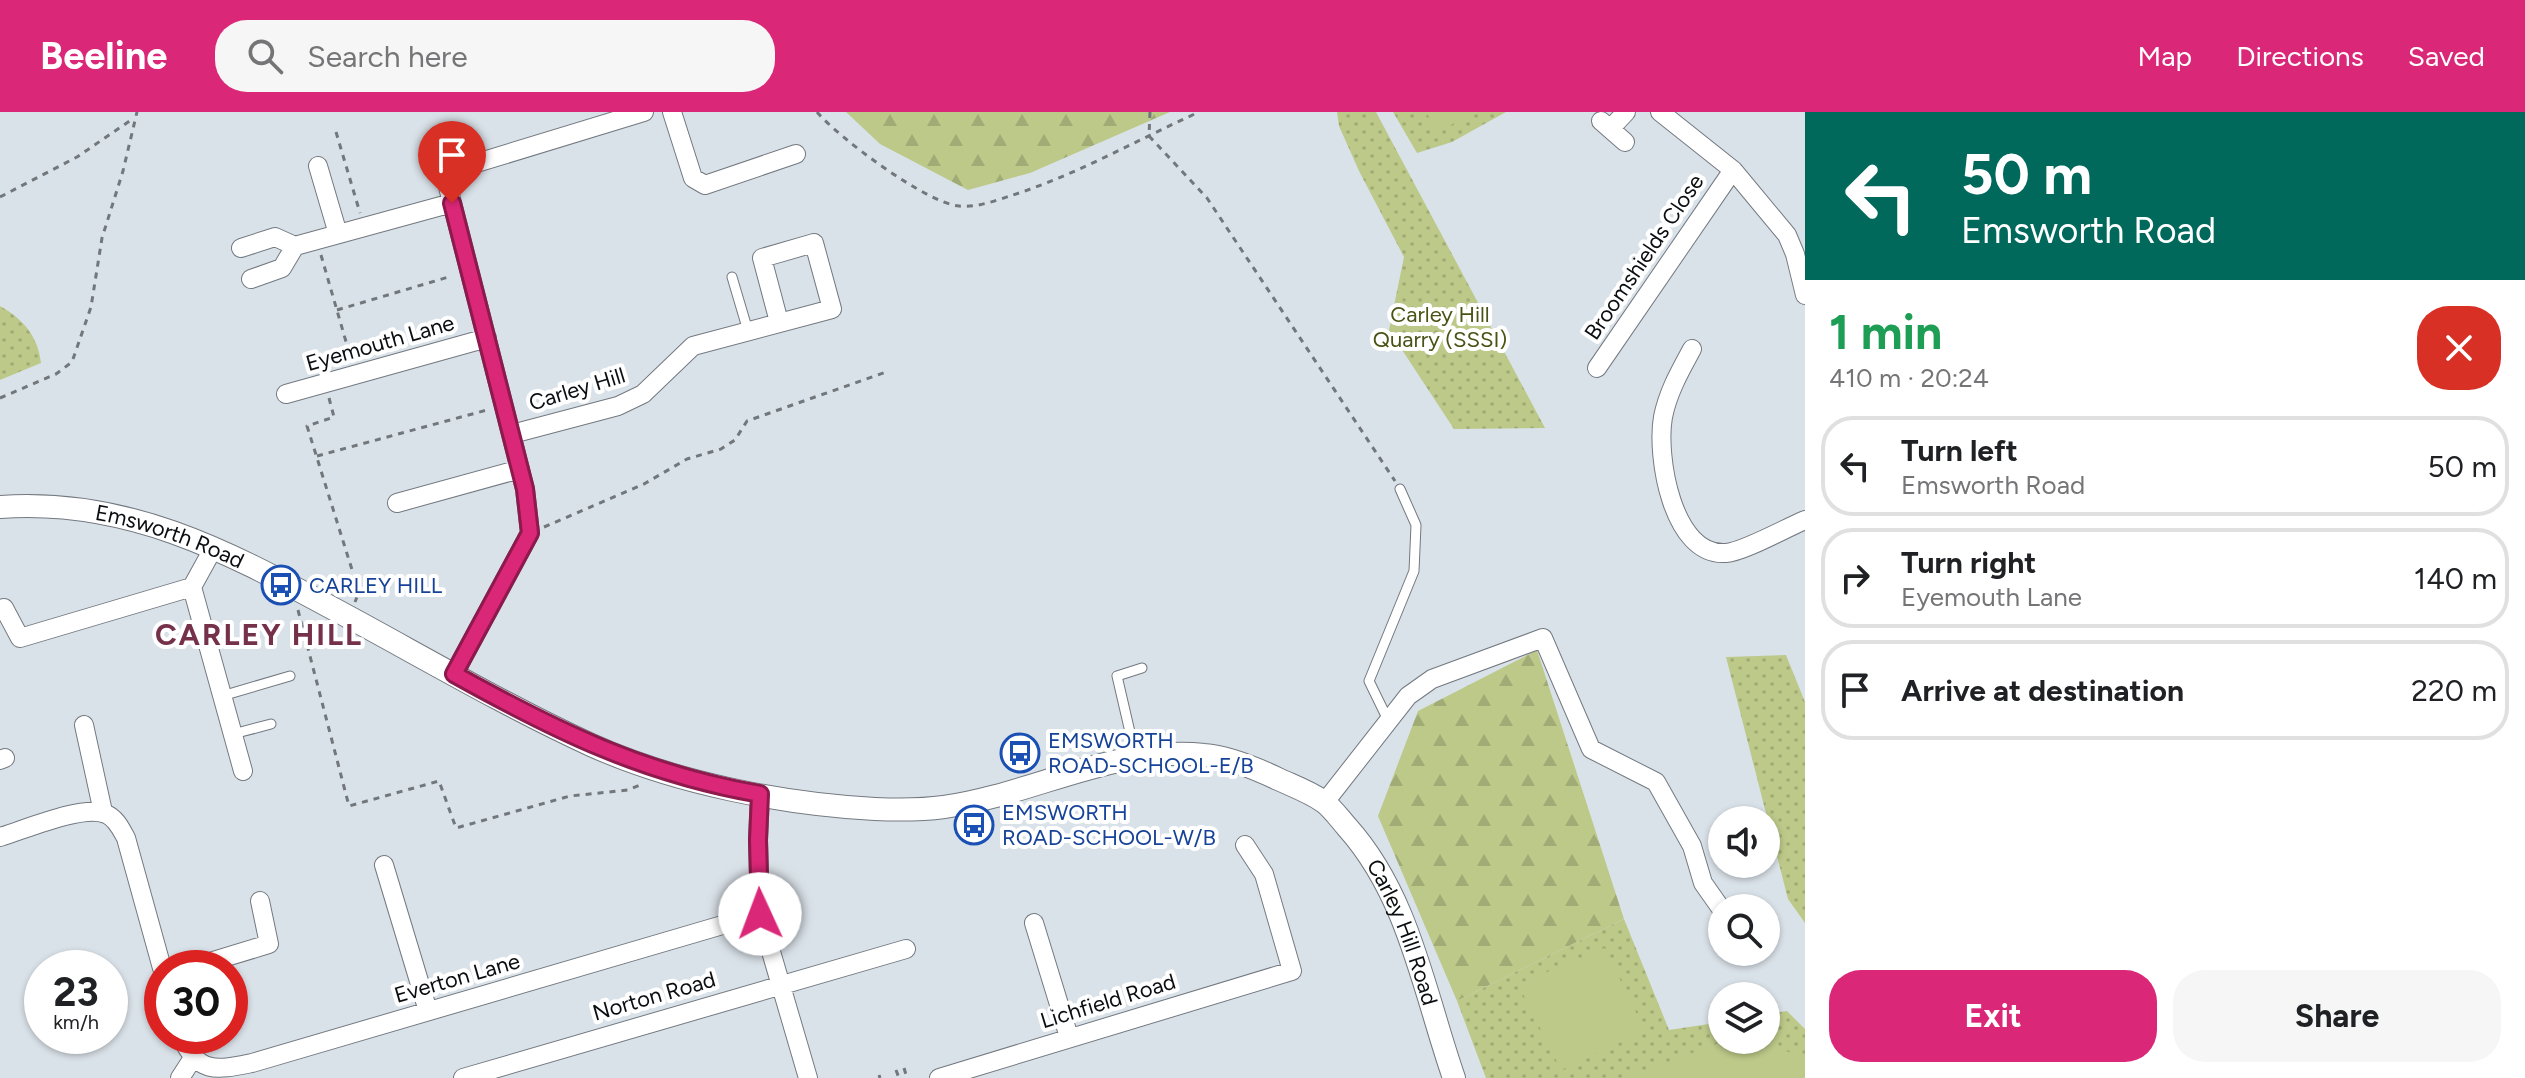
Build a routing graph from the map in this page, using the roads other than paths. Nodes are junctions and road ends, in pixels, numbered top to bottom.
1 (644, 112) edge
2 (672, 112) edge
3 (1626, 112) edge
4 (1660, 112) edge
5 (1625, 142) dead end
6 (796, 154) dead end
7 (318, 166) dead end
8 (1733, 170) junction
9 (452, 203) junction
10 (338, 234) junction
11 (295, 246) junction
12 (241, 248) dead end
13 (732, 277) dead end
14 (251, 279) dead end
15 (1805, 295) edge
16 (779, 322) junction
17 (748, 331) junction
18 (487, 338) junction
19 (1692, 349) dead end
20 (1597, 368) dead end
21 (286, 394) dead end
22 (512, 434) junction
23 (520, 469) junction
24 (1400, 489) road end
25 (397, 503) dead end
26 (0, 507) edge
27 (1805, 520) edge
28 (214, 547) junction
29 (192, 587) junction
30 (0, 609) edge
31 (1142, 668) dead end
32 (454, 674) junction
33 (290, 676) dead end
34 (222, 696) junction
35 (1388, 720) junction
36 (271, 724) dead end
37 (84, 725) dead end
38 (233, 734) junction
39 (1136, 758) junction
40 (243, 771) dead end
41 (760, 794) junction
42 (1325, 802) junction
43 (103, 812) junction
44 (0, 837) edge
45 (1245, 845) dead end
46 (384, 865) dead end
47 (1711, 894) edge
48 (260, 901) dead end
49 (760, 914) junction
50 (1034, 923) dead end
51 (906, 949) dead end
52 (157, 950) edge
53 (248, 950) edge
54 (780, 984) junction
55 (428, 1011) junction
56 (1069, 1037) junction
57 (191, 1054) edge
58 (193, 1058) junction
59 (497, 1073) edge
60 (180, 1078) edge
61 (463, 1078) edge
62 (808, 1078) edge
63 (939, 1078) edge
64 (1454, 1078) edge

1 - 9 street, Eyemouth Lane
2 - 6 street
3 - 5 street
4 - 8 street, Broomshields Close
7 - 10 street
8 - 15 street
8 - 20 street, Broomshields Close
9 - 10 street
9 - 18 street, Eyemouth Lane
10 - 11 street
11 - 12 street
11 - 14 street
13 - 17 lane
16 - 16 street, Carley Hill
16 - 17 street, Carley Hill
17 - 22 street, Carley Hill
18 - 21 street, Eyemouth Lane
18 - 22 street, Eyemouth Lane
19 - 27 street
22 - 23 street, Eyemouth Lane
23 - 25 street
23 - 32 street, Eyemouth Lane
24 - 35 lane
26 - 28 street, Emsworth Road
28 - 29 street
28 - 32 street, Emsworth Road
29 - 30 street
29 - 34 street
31 - 39 lane
32 - 41 street, Emsworth Road
33 - 34 lane
34 - 38 street
35 - 42 street
35 - 47 street
36 - 38 lane
37 - 43 street
38 - 40 street
39 - 41 street, Emsworth Road
39 - 42 street, Emsworth Road
41 - 49 street
42 - 64 street, Carley Hill Road
43 - 44 street
43 - 52 street
45 - 56 street, Lichfield Road
46 - 55 street
48 - 53 street
49 - 54 street
49 - 55 street, Everton Lane
50 - 56 street
51 - 54 street, Norton Road
54 - 59 street, Norton Road
54 - 62 street
55 - 58 street, Everton Lane
56 - 63 street, Lichfield Road
57 - 58 street
58 - 60 street
59 - 61 street, Norton Road

